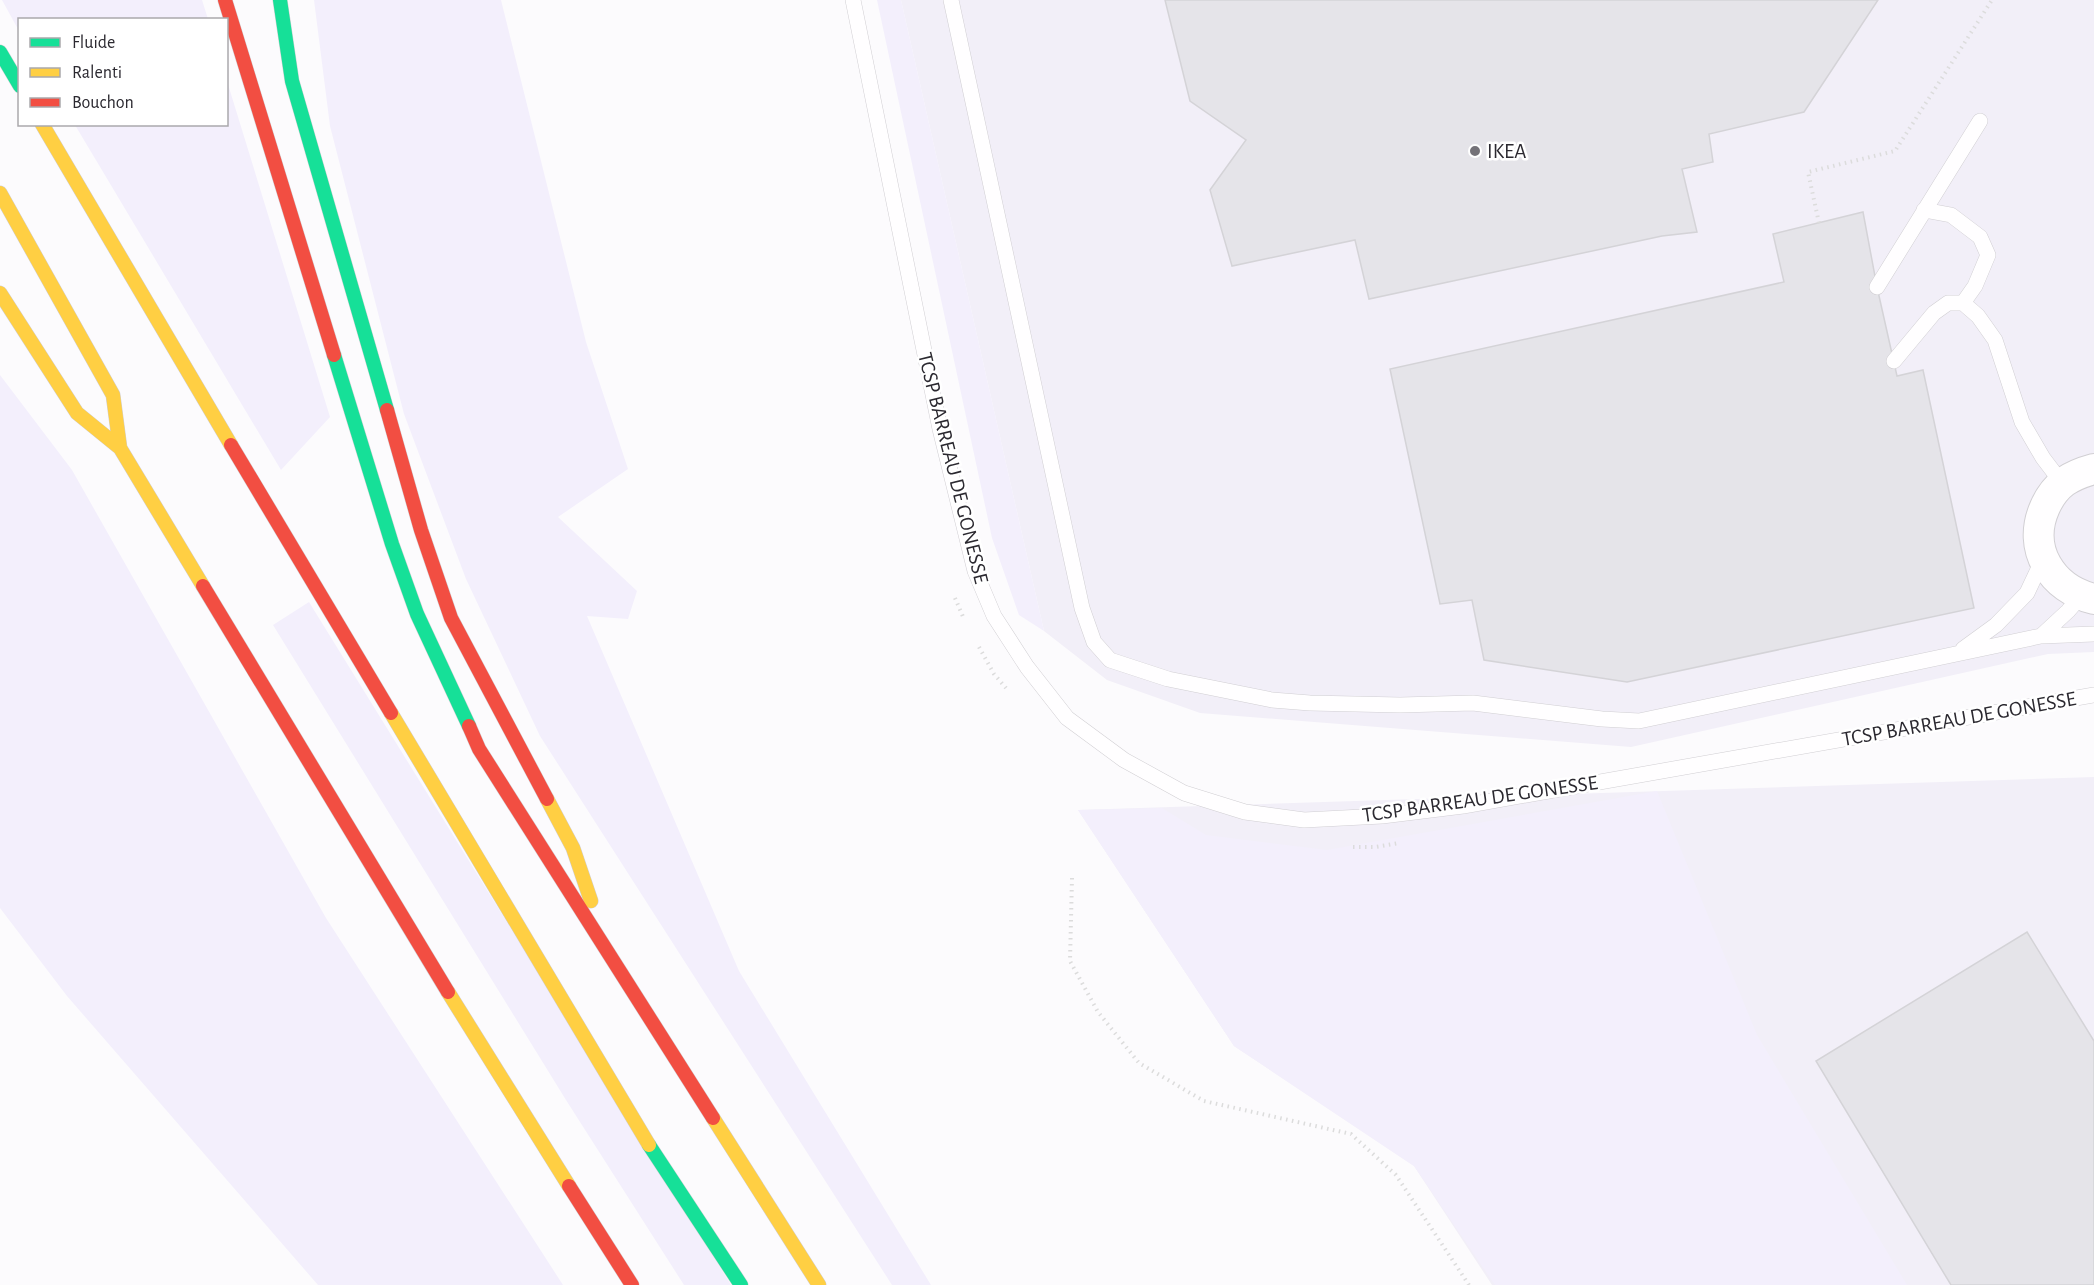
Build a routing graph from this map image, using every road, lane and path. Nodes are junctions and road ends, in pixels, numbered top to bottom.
1 (225, 0) edge
2 (280, 0) edge
3 (854, 0) edge
4 (951, 0) edge
5 (1992, 0) edge
6 (0, 52) edge
7 (18, 83) edge
8 (1980, 121) dead end
9 (43, 126) edge
10 (0, 193) edge
11 (1924, 210) junction
12 (1819, 223) dead end
13 (1877, 287) dead end
14 (0, 293) edge
15 (1963, 303) junction
16 (1894, 361) dead end
17 (120, 448) junction
18 (2094, 469) edge
19 (2062, 483) junction
20 (2043, 559) junction
21 (952, 590) dead end
22 (2087, 598) edge
23 (969, 628) dead end
24 (2094, 634) edge
25 (2041, 636) junction
26 (974, 638) dead end
27 (1958, 652) junction
28 (1009, 691) dead end
29 (2094, 695) edge
30 (1410, 842) dead end
31 (1342, 846) dead end
32 (1072, 878) dead end
33 (605, 946) junction
34 (632, 1285) edge
35 (741, 1285) edge
36 (819, 1285) edge
37 (1469, 1285) edge

1 - 33 highway
2 - 33 highway
3 - 29 lane, TCSP BARREAU DE GONESSE
4 - 27 lane
5 - 12 path
6 - 7 highway
8 - 11 lane
9 - 35 highway
10 - 17 highway
11 - 13 lane
11 - 15 lane
14 - 17 highway
15 - 16 lane
15 - 19 lane
17 - 34 highway
18 - 19 street
19 - 20 street
20 - 22 street
20 - 27 lane
21 - 23 path
22 - 25 lane
24 - 25 lane
25 - 27 lane
26 - 28 path
30 - 31 path
32 - 37 path
33 - 36 highway

